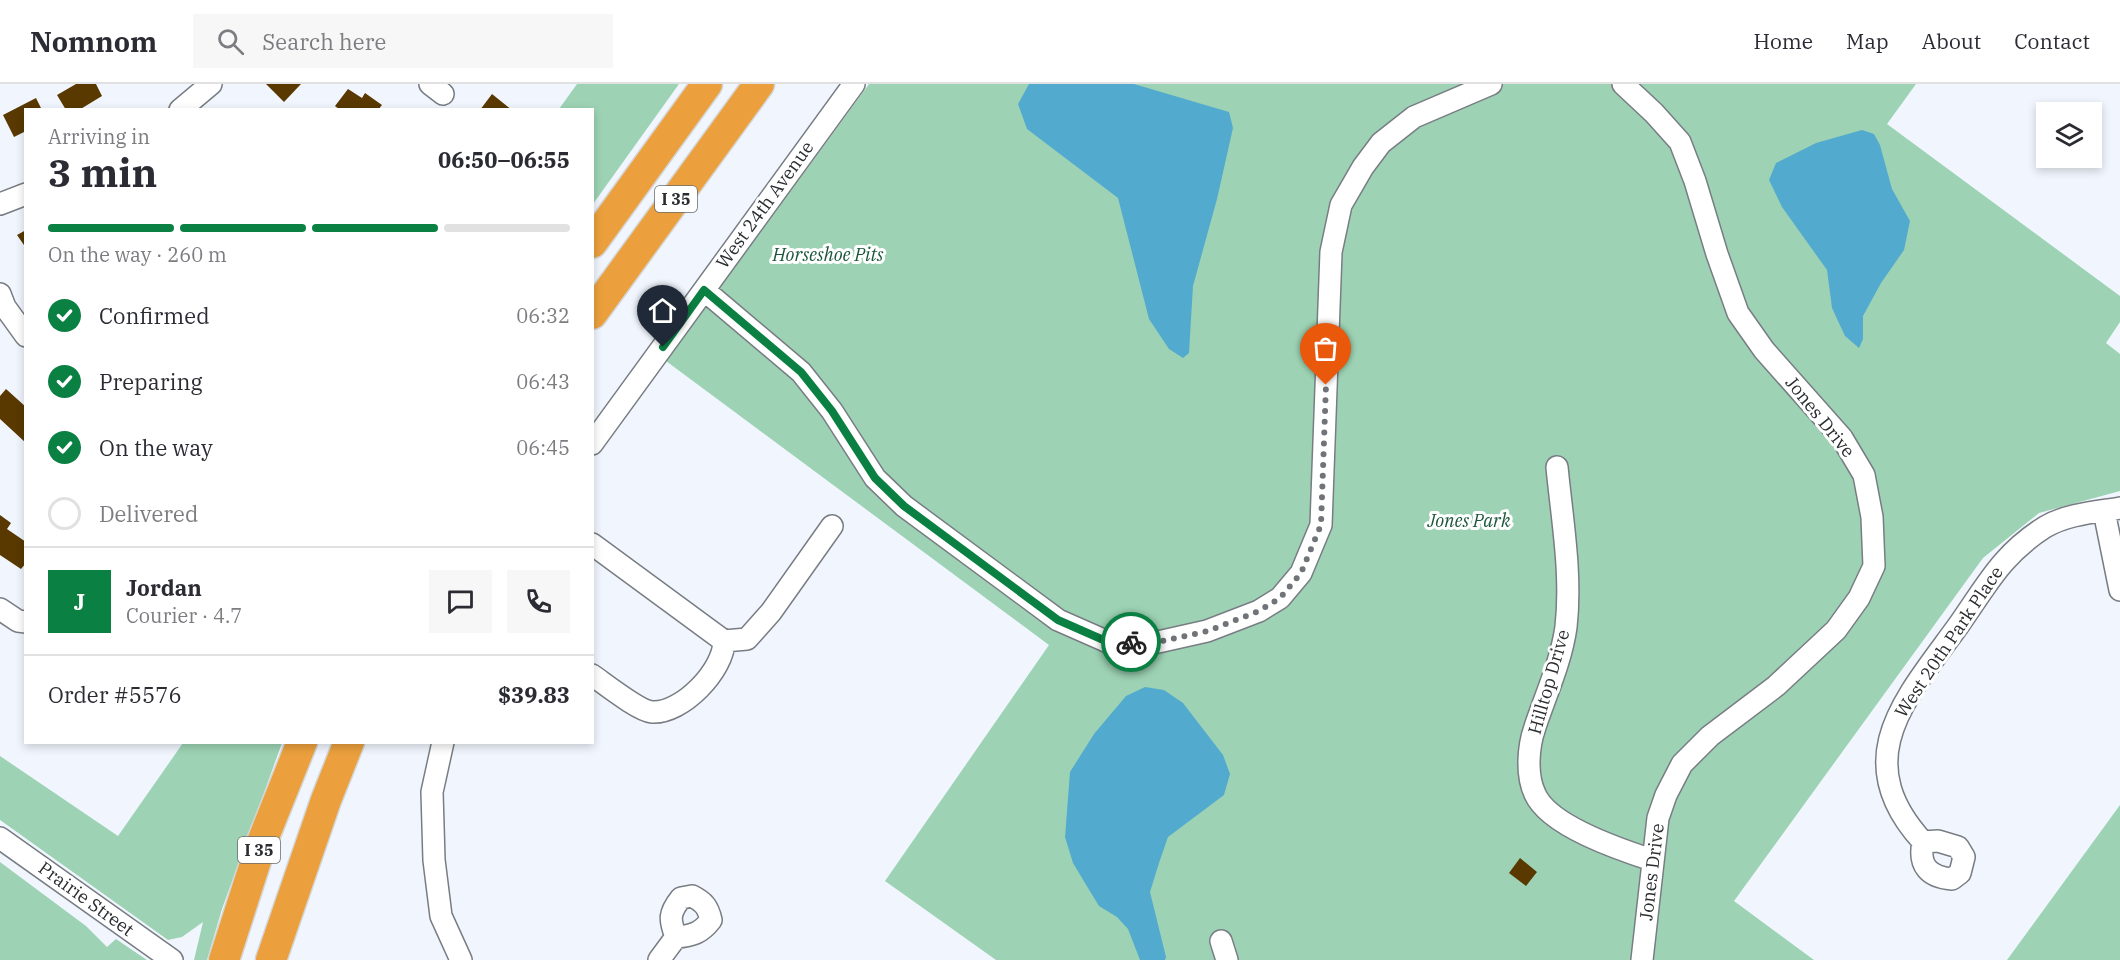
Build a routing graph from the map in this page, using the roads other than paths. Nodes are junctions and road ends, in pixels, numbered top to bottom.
1 (211, 84) edge
2 (706, 84) edge
3 (759, 84) edge
4 (854, 84) edge
5 (1491, 84) edge
6 (1623, 84) edge
7 (182, 108) edge
8 (24, 195) edge
9 (0, 204) edge
10 (594, 240) edge
11 (704, 290) junction
12 (0, 294) edge
13 (594, 311) edge
14 (24, 333) edge
15 (594, 441) edge
16 (1557, 467) dead end
17 (2112, 509) edge
18 (832, 526) dead end
19 (594, 545) edge
20 (2120, 590) edge
21 (0, 609) edge
22 (24, 622) edge
23 (724, 641) junction
24 (594, 676) edge
25 (301, 744) edge
26 (348, 744) edge
27 (443, 744) edge
28 (0, 838) edge
29 (1923, 842) dead end
30 (1652, 860) junction
31 (676, 937) dead end
32 (171, 959) edge
33 (224, 960) edge
34 (271, 960) edge
35 (461, 960) edge
36 (659, 960) edge
37 (1642, 960) edge

1 - 7 street
2 - 10 highway, I 35
3 - 13 highway, I 35
4 - 11 street, West 24th Avenue
5 - 11 street
6 - 30 street, Jones Drive
8 - 9 street
11 - 15 street, West 24th Avenue
12 - 14 street
16 - 30 street, Hilltop Drive
17 - 20 street
17 - 29 street, West 20th Park Place
18 - 23 street
19 - 23 street
21 - 22 street
23 - 24 street
25 - 33 highway, I 35
26 - 34 highway, I 35
27 - 35 street
28 - 32 street, Prairie Street
30 - 37 street, Jones Drive
31 - 36 street

